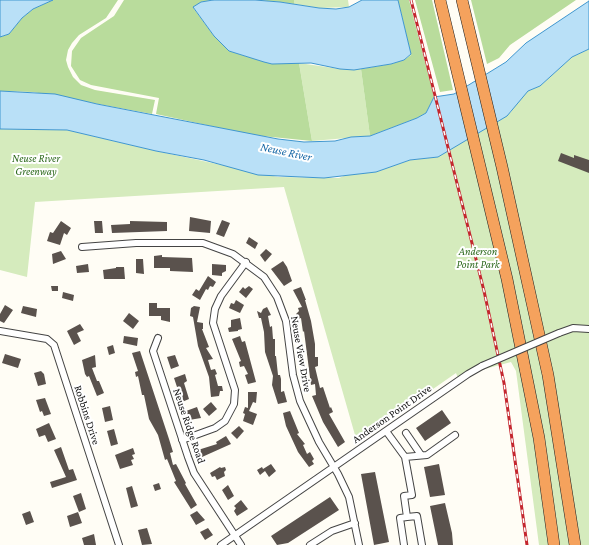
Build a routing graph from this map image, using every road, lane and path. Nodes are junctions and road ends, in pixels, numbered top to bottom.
1 (440, 0) edge
2 (462, 0) edge
3 (82, 247) dead end
4 (246, 262) junction
5 (589, 329) edge
6 (0, 331) edge
7 (158, 338) dead end
8 (386, 431) junction
9 (406, 433) dead end
10 (455, 435) dead end
11 (182, 440) junction
12 (421, 455) junction
13 (405, 457) junction
14 (334, 467) junction
15 (407, 517) junction
16 (356, 523) junction
17 (234, 536) junction
18 (119, 545) edge
19 (221, 545) edge
20 (241, 545) edge
21 (310, 545) edge
22 (359, 545) edge
23 (404, 545) edge
24 (422, 545) edge
25 (554, 545) edge
26 (575, 545) edge

1 - 25 highway
2 - 26 highway
3 - 4 street, Neuse View Drive
4 - 11 street
4 - 14 street, Neuse View Drive
5 - 8 street, Anderson Point Drive, bridge
6 - 18 street, Robbins Drive
7 - 11 street, Neuse Ridge Road
8 - 13 street
8 - 14 street, Anderson Point Drive
9 - 12 street
10 - 12 street
11 - 17 street, Neuse Ridge Road
12 - 13 street
13 - 15 street
14 - 16 street, Neuse View Drive
14 - 17 street, Anderson Point Drive
15 - 23 street
15 - 24 street
16 - 21 street
16 - 22 street, Neuse View Drive
17 - 19 street, Anderson Point Drive
17 - 20 street, Neuse Ridge Road

